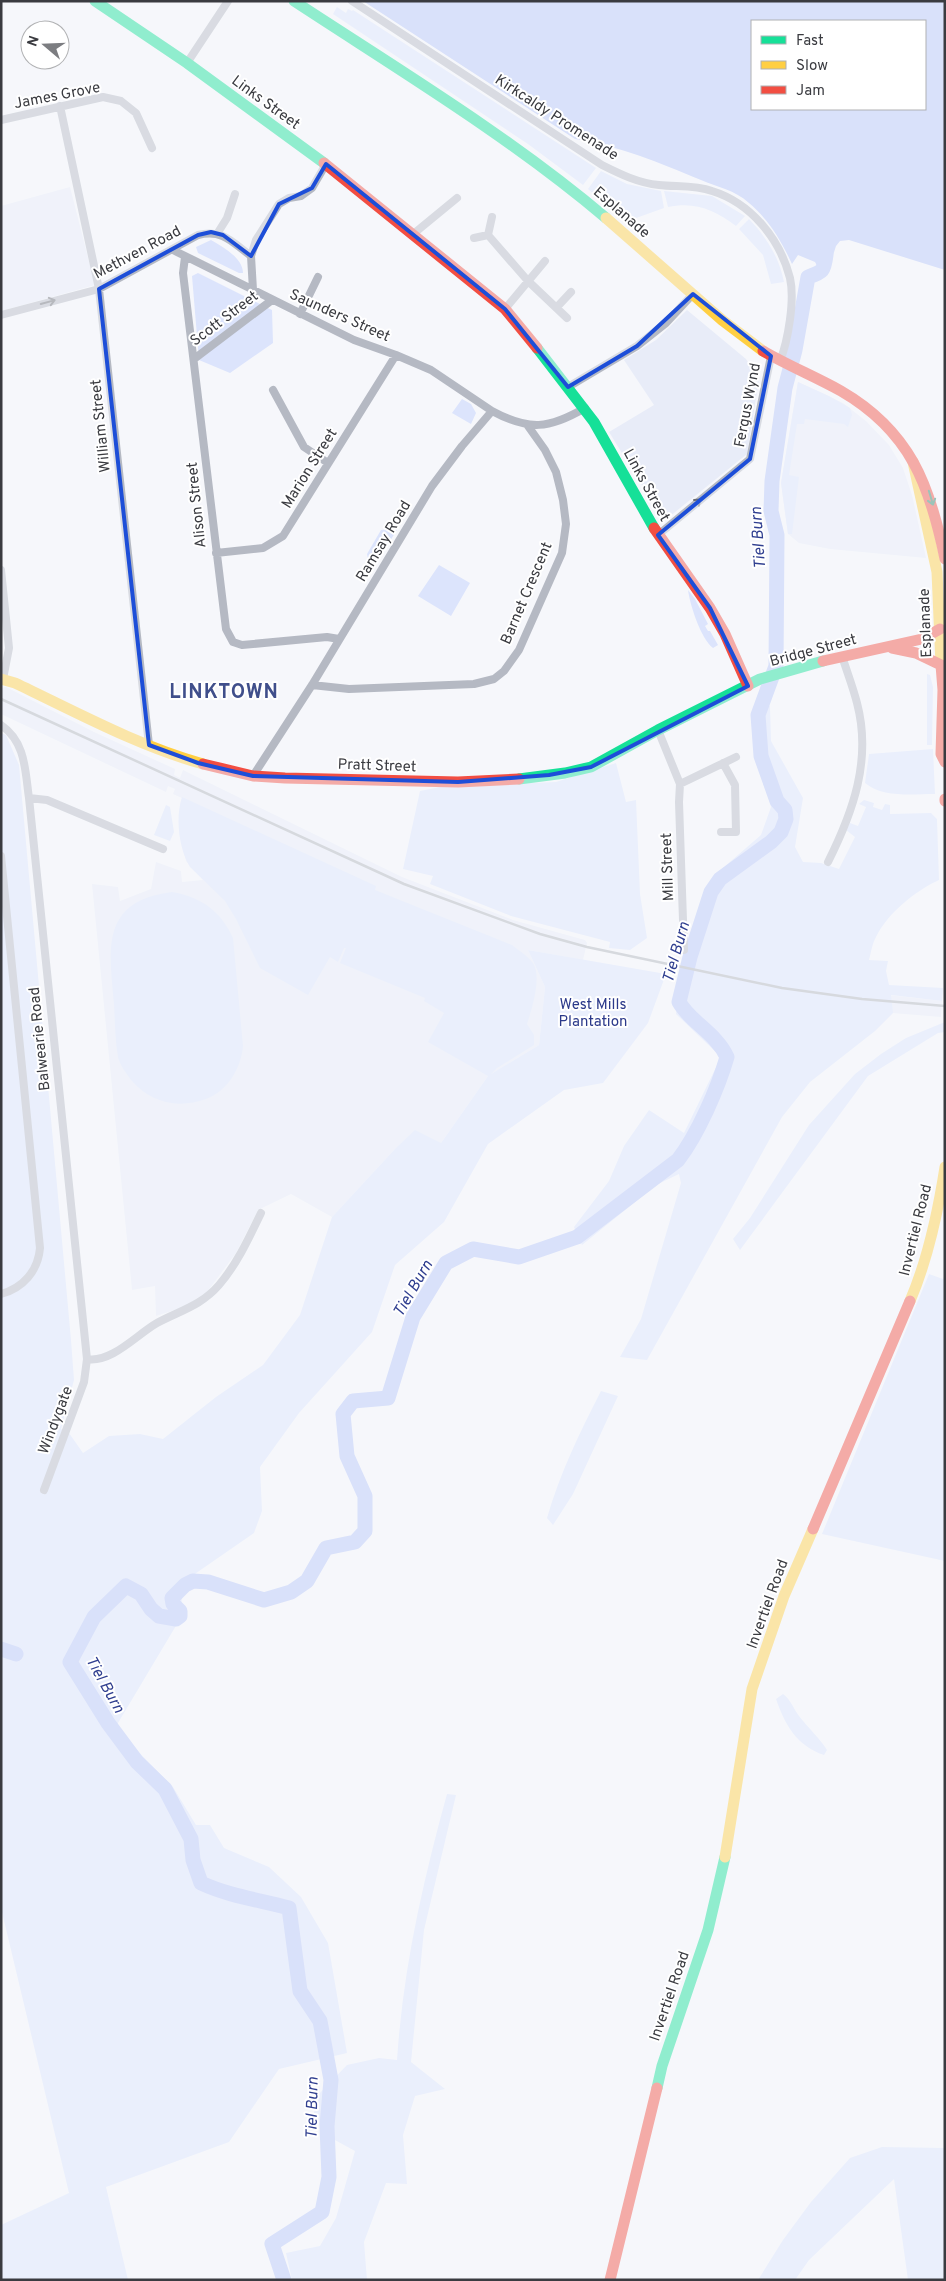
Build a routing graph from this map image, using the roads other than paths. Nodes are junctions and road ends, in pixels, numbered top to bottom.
1 (228, 1) edge
2 (294, 1) edge
3 (352, 1) edge
4 (101, 3) edge
5 (187, 63) junction
6 (60, 106) junction
7 (1, 120) edge
8 (152, 148) dead end
9 (326, 164) junction
10 (235, 194) dead end
11 (458, 198) dead end
12 (492, 217) dead end
13 (217, 234) junction
14 (412, 235) junction
15 (488, 235) junction
16 (474, 238) dead end
17 (173, 250) junction
18 (251, 256) junction
19 (185, 257) junction
20 (545, 261) dead end
21 (318, 277) dead end
22 (528, 281) junction
23 (99, 289) junction
24 (253, 290) junction
25 (571, 292) dead end
26 (693, 294) junction
27 (272, 300) junction
28 (557, 307) junction
29 (505, 309) junction
30 (300, 314) junction
31 (1, 315) edge
32 (567, 318) dead end
33 (396, 355) junction
34 (775, 358) junction
35 (194, 359) junction
36 (568, 387) junction
37 (273, 390) dead end
38 (585, 408) junction
39 (492, 411) junction
40 (528, 426) junction
41 (914, 462) junction
42 (328, 463) junction
43 (658, 535) junction
44 (216, 553) junction
45 (945, 559) edge
46 (1, 570) edge
47 (3, 603) edge
48 (940, 629) junction
49 (339, 639) junction
50 (888, 647) junction
51 (842, 656) junction
52 (944, 665) edge
53 (2, 679) edge
54 (312, 685) junction
55 (748, 686) junction
56 (944, 689) edge
57 (1, 725) edge
58 (658, 730) junction
59 (149, 745) junction
60 (736, 757) dead end
61 (945, 762) edge
62 (723, 764) junction
63 (253, 776) junction
64 (680, 784) junction
65 (29, 798) junction
66 (721, 832) dead end
67 (163, 849) dead end
68 (1, 856) edge
69 (828, 862) dead end
70 (684, 950) dead end
71 (945, 1167) edge
72 (261, 1213) dead end
73 (1, 1294) edge
74 (87, 1359) junction
75 (44, 1490) dead end
76 (610, 2280) edge

1 - 5 street
2 - 26 main road, Esplanade
3 - 34 street, Kirkcaldy Promenade
4 - 5 main road, Links Street
5 - 9 main road, Links Street
6 - 7 street, James Grove
6 - 8 street, James Grove
6 - 23 street, William Street
9 - 14 main road, Links Street
9 - 18 street
10 - 13 street
11 - 14 street
12 - 15 street
13 - 17 street, Methven Road
13 - 18 street
14 - 29 main road, Links Street
15 - 16 street
15 - 22 street
17 - 19 street, Saunders Street
17 - 23 street, Methven Road
18 - 24 street
19 - 24 street, Saunders Street
19 - 35 street, Alison Street
20 - 22 street
21 - 30 street
22 - 28 street
22 - 29 street
31 -> 23 street, Methven Road
23 - 59 street, William Street
24 - 27 street, Saunders Street
25 - 28 street
26 - 34 main road, Esplanade
26 - 36 street
27 - 30 street, Saunders Street
27 - 35 street, Scott Street
28 - 32 street
29 - 36 main road, Links Street
30 - 33 street, Saunders Street
33 - 39 street, Saunders Street
33 - 42 street, Marion Street
34 - 41 main road, Esplanade
43 -> 34 street, Fergus Wynd
35 - 44 street, Alison Street
36 - 38 main road, Links Street
37 - 42 street
38 - 40 street
38 - 43 main road, Links Street
39 - 40 street
39 - 49 street, Ramsay Road
40 - 54 street, Barnet Crescent
41 -> 45 main road, Esplanade
41 - 48 main road, Esplanade
42 - 44 street, Marion Street
43 - 55 main road, Links Street
44 - 49 street, Alison Street
46 - 47 street
47 - 53 street
48 - 50 main road, Bridge Street
48 - 52 main road, Esplanade
49 - 54 street, Ramsay Road
50 - 51 main road, Bridge Street
50 - 52 main road, Bridge Street
51 - 55 main road, Bridge Street
51 - 69 street
52 - 56 main road
53 - 59 main road, Pratt Street
54 - 63 street, Ramsay Road
55 - 58 main road, Pratt Street
56 - 61 main road
57 - 65 street, Balwearie Road
58 - 63 main road, Pratt Street
58 - 64 street, Mill Street
59 - 63 main road, Pratt Street
60 - 62 street
62 - 64 street
62 - 66 street
64 - 70 street, Mill Street
65 - 67 street
65 - 74 street, Balwearie Road
68 - 73 street
71 - 76 main road, Invertiel Road
72 - 74 street
74 - 75 street, Windygate

